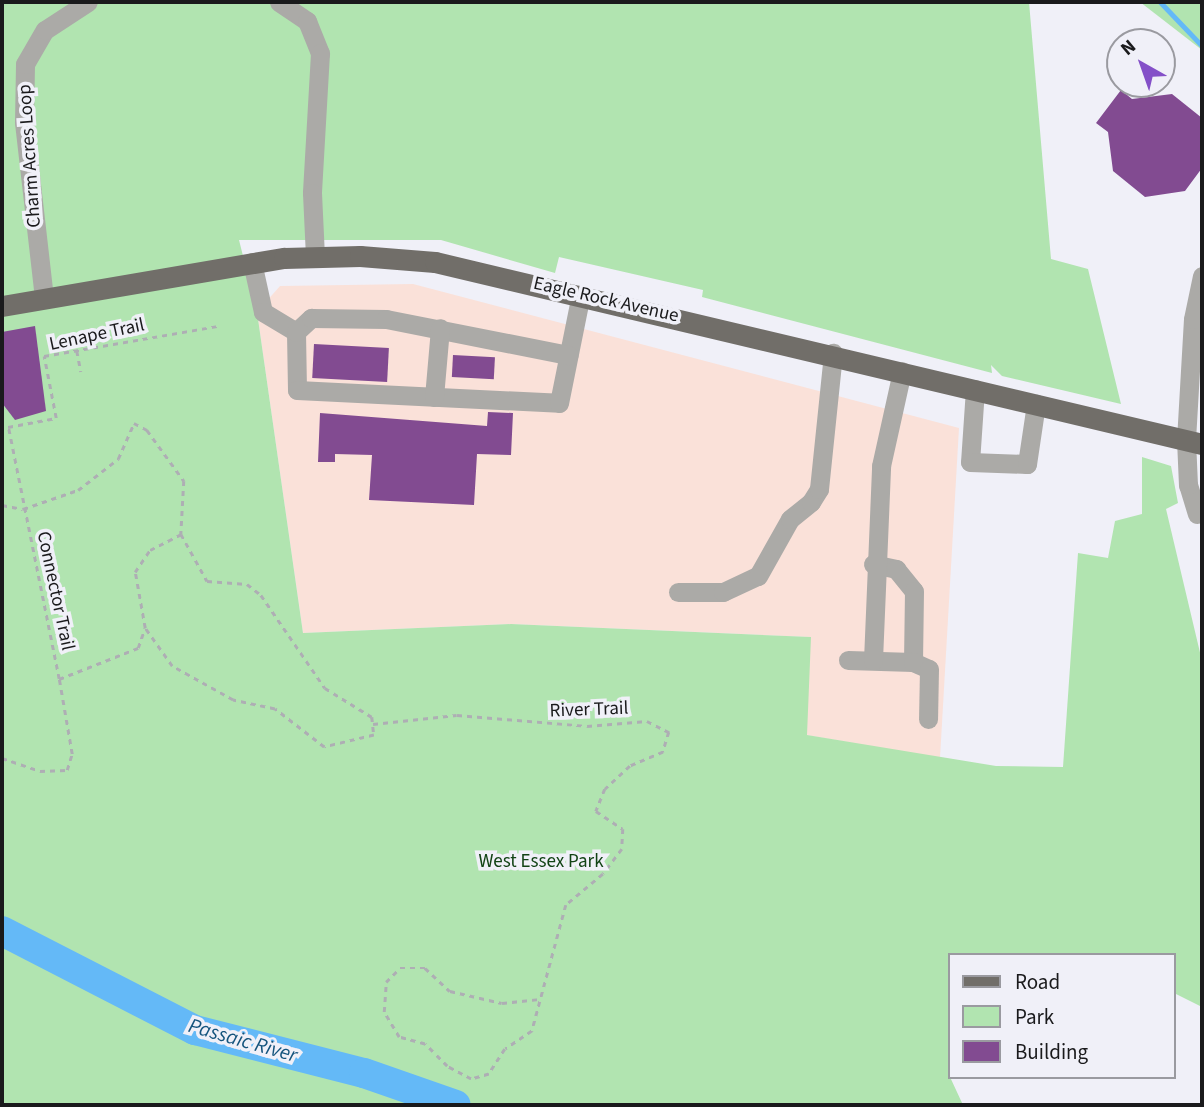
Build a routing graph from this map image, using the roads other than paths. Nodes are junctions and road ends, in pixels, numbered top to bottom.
1 (88, 2) edge
2 (279, 2) edge
3 (315, 256) junction
4 (251, 262) junction
5 (1202, 276) edge
6 (581, 294) junction
7 (44, 298) junction
8 (1199, 303) edge
9 (2, 306) edge
10 (440, 328) junction
11 (296, 331) junction
12 (833, 353) junction
13 (568, 355) junction
14 (902, 371) junction
15 (975, 389) junction
16 (433, 397) junction
17 (1036, 404) junction
18 (1194, 442) edge
19 (1197, 514) dead end
20 (873, 564) junction
21 (678, 592) dead end
22 (848, 660) dead end
23 (873, 660) junction
24 (913, 662) junction
25 (928, 719) dead end

1 - 7 street, Charm Acres Loop
2 - 3 street
3 - 4 main road, Eagle Rock Avenue
3 - 6 main road, Eagle Rock Avenue
4 - 7 main road, Eagle Rock Avenue
4 - 11 street
5 - 8 street
6 - 12 main road, Eagle Rock Avenue
6 - 13 street
7 - 9 main road, Eagle Rock Avenue
8 - 18 street
10 - 11 street
10 - 13 street
10 - 16 street
11 - 16 street
12 - 14 main road, Eagle Rock Avenue
12 - 21 street
13 - 16 street
14 - 15 main road, Eagle Rock Avenue
14 - 20 street
15 - 17 main road, Eagle Rock Avenue
15 - 17 street
17 - 18 main road, Eagle Rock Avenue
18 - 19 street
20 - 23 street
20 - 24 street
22 - 23 street
23 - 24 street
24 - 25 street

